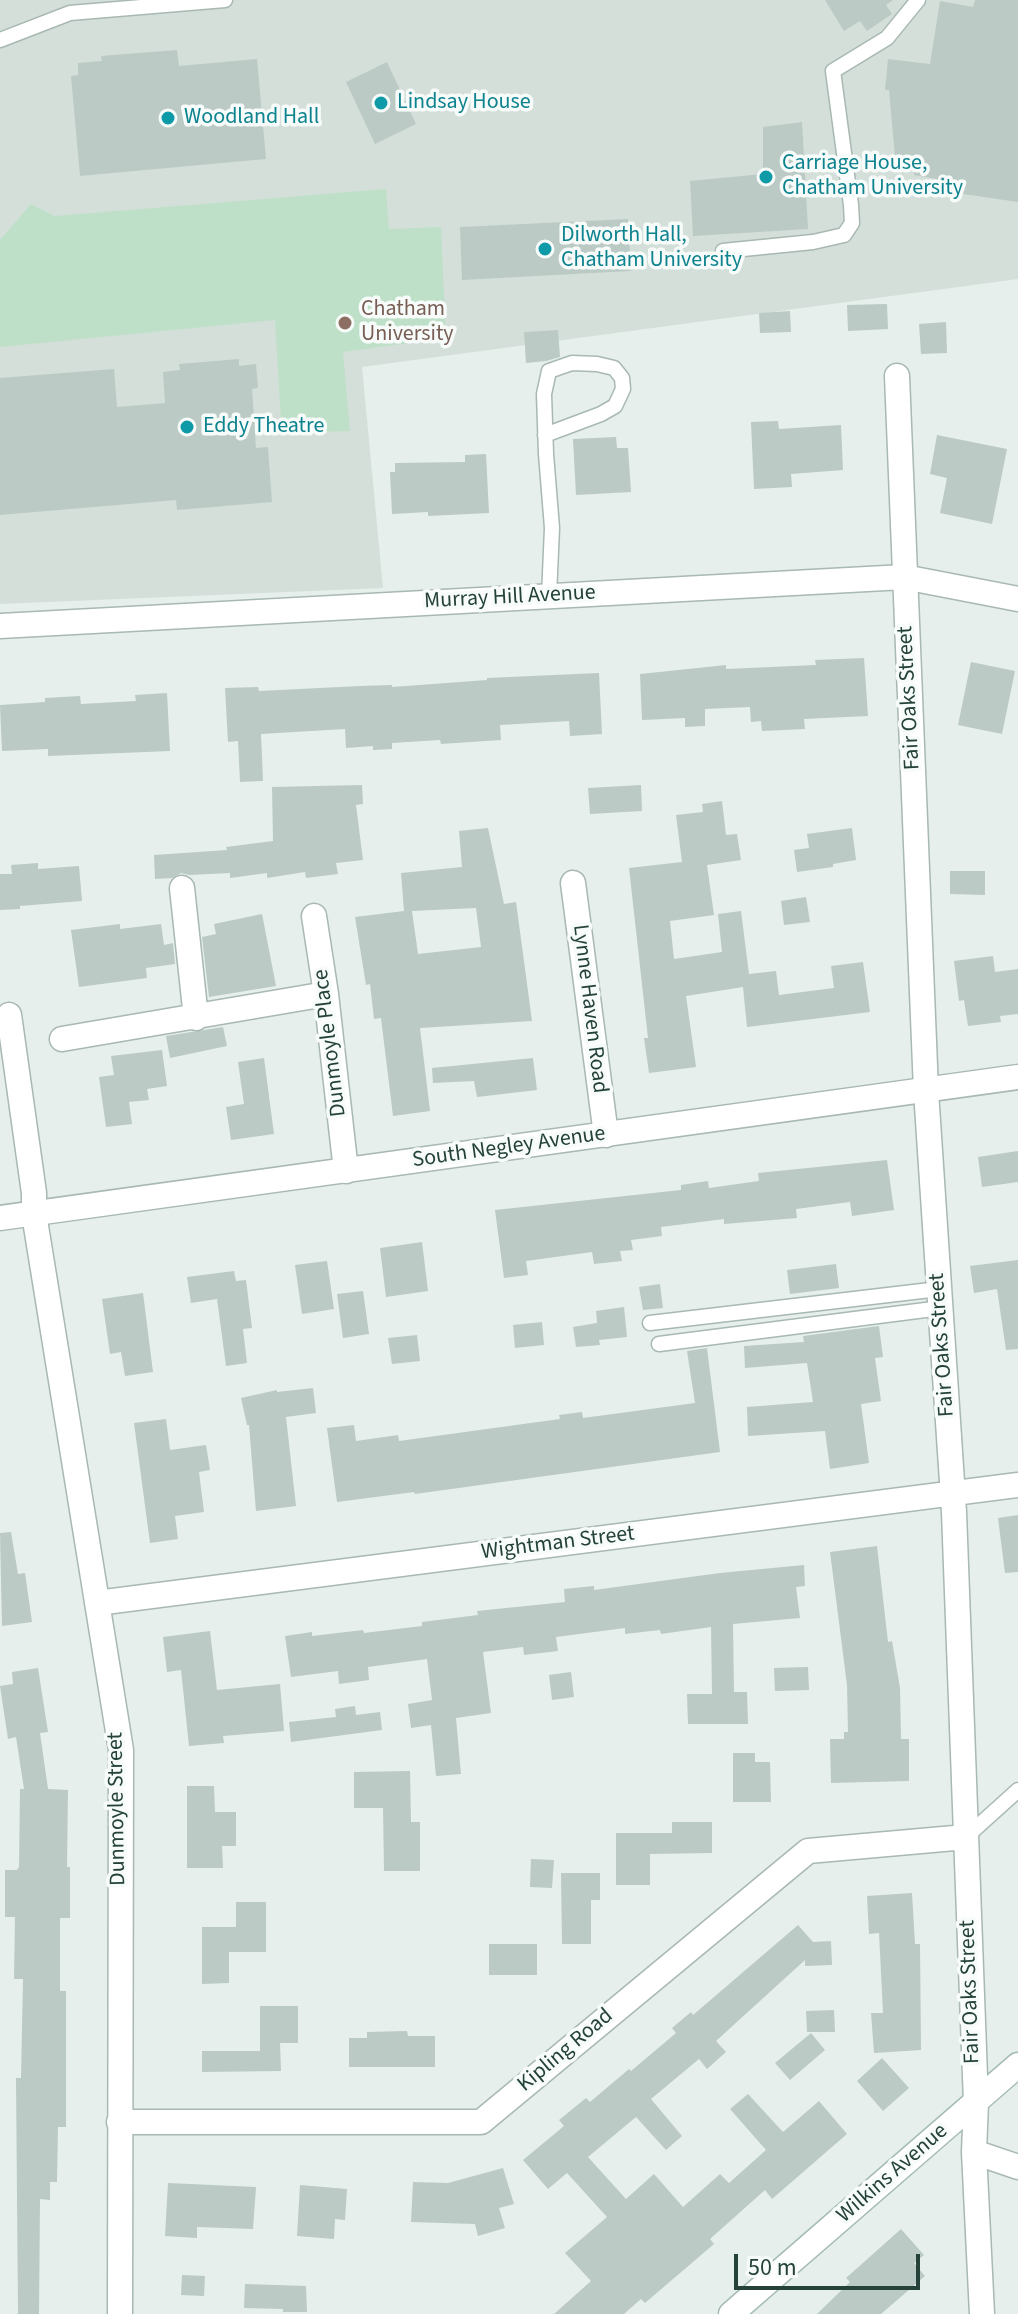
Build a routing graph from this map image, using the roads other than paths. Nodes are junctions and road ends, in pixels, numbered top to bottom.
1 (225, 0) edge
2 (918, 0) edge
3 (0, 40) edge
4 (723, 251) dead end
5 (897, 376) dead end
6 (545, 435) junction
7 (904, 577) junction
8 (549, 596) junction
9 (1018, 599) edge
10 (0, 626) edge
11 (573, 883) dead end
12 (182, 888) dead end
13 (314, 916) dead end
14 (326, 994) junction
15 (9, 1015) dead end
16 (196, 1018) junction
17 (62, 1039) dead end
18 (1018, 1077) edge
19 (926, 1091) junction
20 (606, 1135) junction
21 (346, 1171) junction
22 (34, 1214) junction
23 (0, 1218) edge
24 (940, 1299) junction
25 (650, 1323) dead end
26 (659, 1344) dead end
27 (1018, 1485) edge
28 (952, 1494) junction
29 (97, 1603) junction
30 (1018, 1790) edge
31 (966, 1837) junction
32 (1018, 2065) edge
33 (976, 2103) junction
34 (119, 2122) junction
35 (974, 2152) junction
36 (1018, 2167) edge
37 (120, 2314) edge
38 (731, 2314) edge
39 (982, 2314) edge

1 - 3 lane
2 - 4 lane
5 - 7 street, Fair Oaks Street
6 - 6 lane
6 - 8 lane
7 - 8 street, Murray Hill Avenue
7 - 9 street, Murray Hill Avenue
7 - 19 street, Fair Oaks Street
8 - 10 street, Murray Hill Avenue
11 - 20 street, Lynne Haven Road
12 - 16 street
13 - 14 street, Dunmoyle Place
14 - 16 street
14 - 21 street, Dunmoyle Place
15 - 22 street, Dunmoyle Street
16 - 17 street
18 - 19 street, South Negley Avenue
19 - 20 street, South Negley Avenue
19 - 24 street, Fair Oaks Street
20 - 21 street, South Negley Avenue
21 - 22 street, South Negley Avenue
22 - 23 street, South Negley Avenue
22 - 29 street, Dunmoyle Street
24 - 25 lane
24 - 26 lane
24 - 28 street, Fair Oaks Street
27 - 28 street, Wightman Street
28 - 29 street, Wightman Street
28 - 31 street, Fair Oaks Street
29 - 34 street, Dunmoyle Street
30 - 31 lane
31 - 33 street, Fair Oaks Street
31 - 34 street, Kipling Road
32 - 33 street, Wilkins Avenue
33 - 35 street, Fair Oaks Street
33 - 38 street, Wilkins Avenue
34 - 37 street, Dunmoyle Street
35 - 36 street
35 - 39 street, Fair Oaks Street

